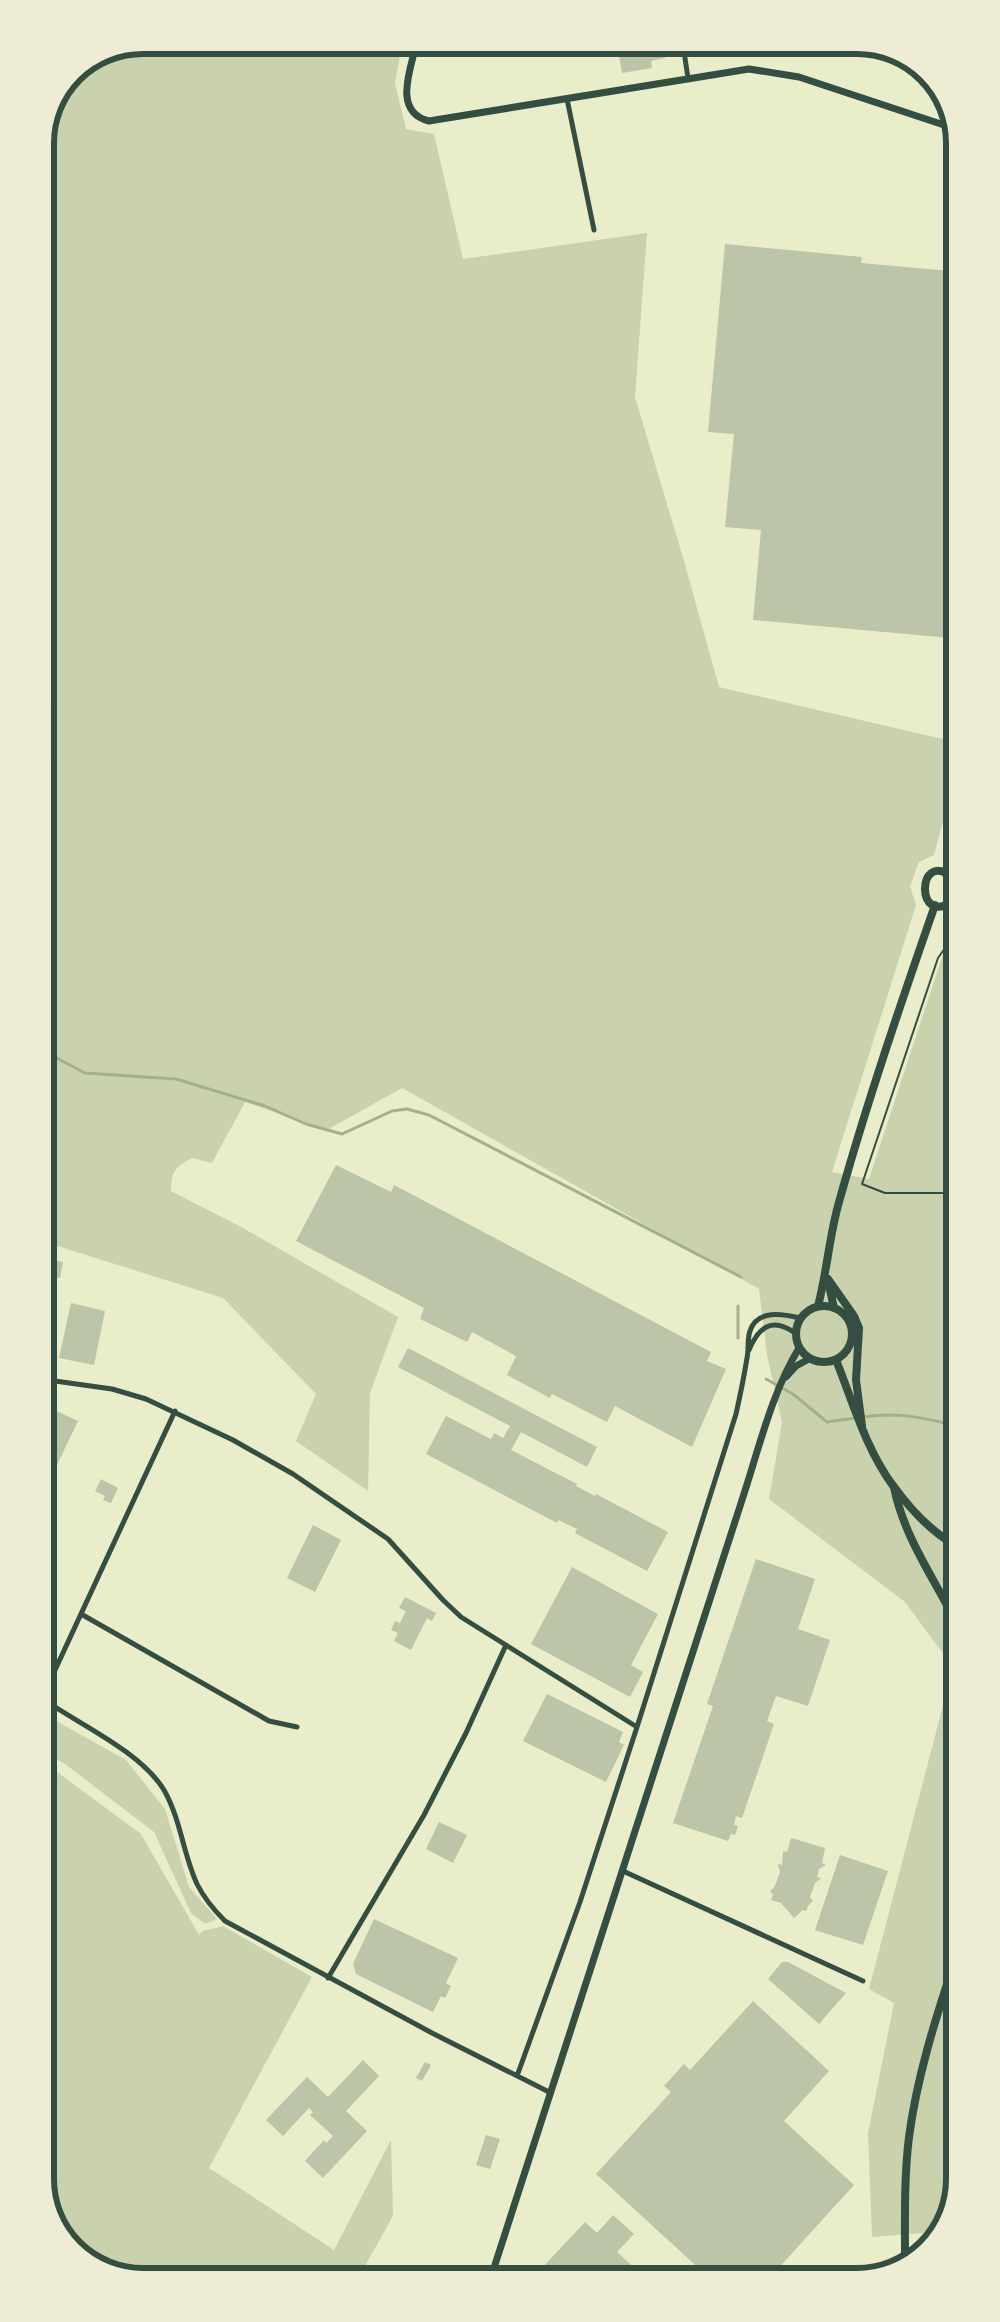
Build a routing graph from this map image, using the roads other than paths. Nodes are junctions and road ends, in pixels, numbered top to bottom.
1 (414, 54) edge
2 (684, 54) edge
3 (688, 78) junction
4 (567, 99) junction
5 (944, 125) edge
6 (594, 230) dead end
7 (946, 875) edge
8 (946, 904) edge
9 (935, 905) junction
10 (827, 1275) junction
11 (818, 1306) junction
12 (834, 1308) junction
13 (800, 1318) junction
14 (795, 1333) junction
15 (799, 1348) junction
16 (748, 1353) junction
17 (809, 1359) junction
18 (836, 1360) junction
19 (54, 1381) edge
20 (782, 1381) junction
21 (857, 1405) junction
22 (175, 1411) junction
23 (894, 1487) junction
24 (946, 1539) edge
25 (946, 1603) edge
26 (80, 1614) junction
27 (506, 1645) junction
28 (54, 1672) edge
29 (54, 1704) edge
30 (297, 1727) dead end
31 (638, 1727) junction
32 (623, 1871) junction
33 (328, 1978) junction
34 (863, 1981) dead end
35 (946, 1988) edge
36 (517, 2076) junction
37 (550, 2093) junction
38 (905, 2254) edge
39 (494, 2268) edge

1 - 4 main road
2 - 3 street
3 - 4 main road
3 - 5 main road
4 - 6 street
7 - 9 main road
8 - 9 main road
9 - 10 main road
10 - 11 main road
10 - 12 main road
10 - 21 main road
11 - 12 main road
11 - 13 main road
12 - 18 main road
13 - 14 main road
13 - 16 street
14 - 15 main road
14 - 16 street
15 - 17 main road
15 - 20 main road
16 - 31 street
17 - 18 main road
17 - 20 main road
18 - 21 main road
19 - 22 street
20 - 32 main road
21 - 23 main road
22 - 26 street
22 - 27 street
23 - 24 main road
23 - 25 main road
26 - 28 street
26 - 30 street
27 - 31 street
27 - 33 street
29 - 33 street
31 - 36 street
32 - 34 street
32 - 37 main road
33 - 36 street
35 - 38 main road
36 - 37 street
37 - 39 main road

